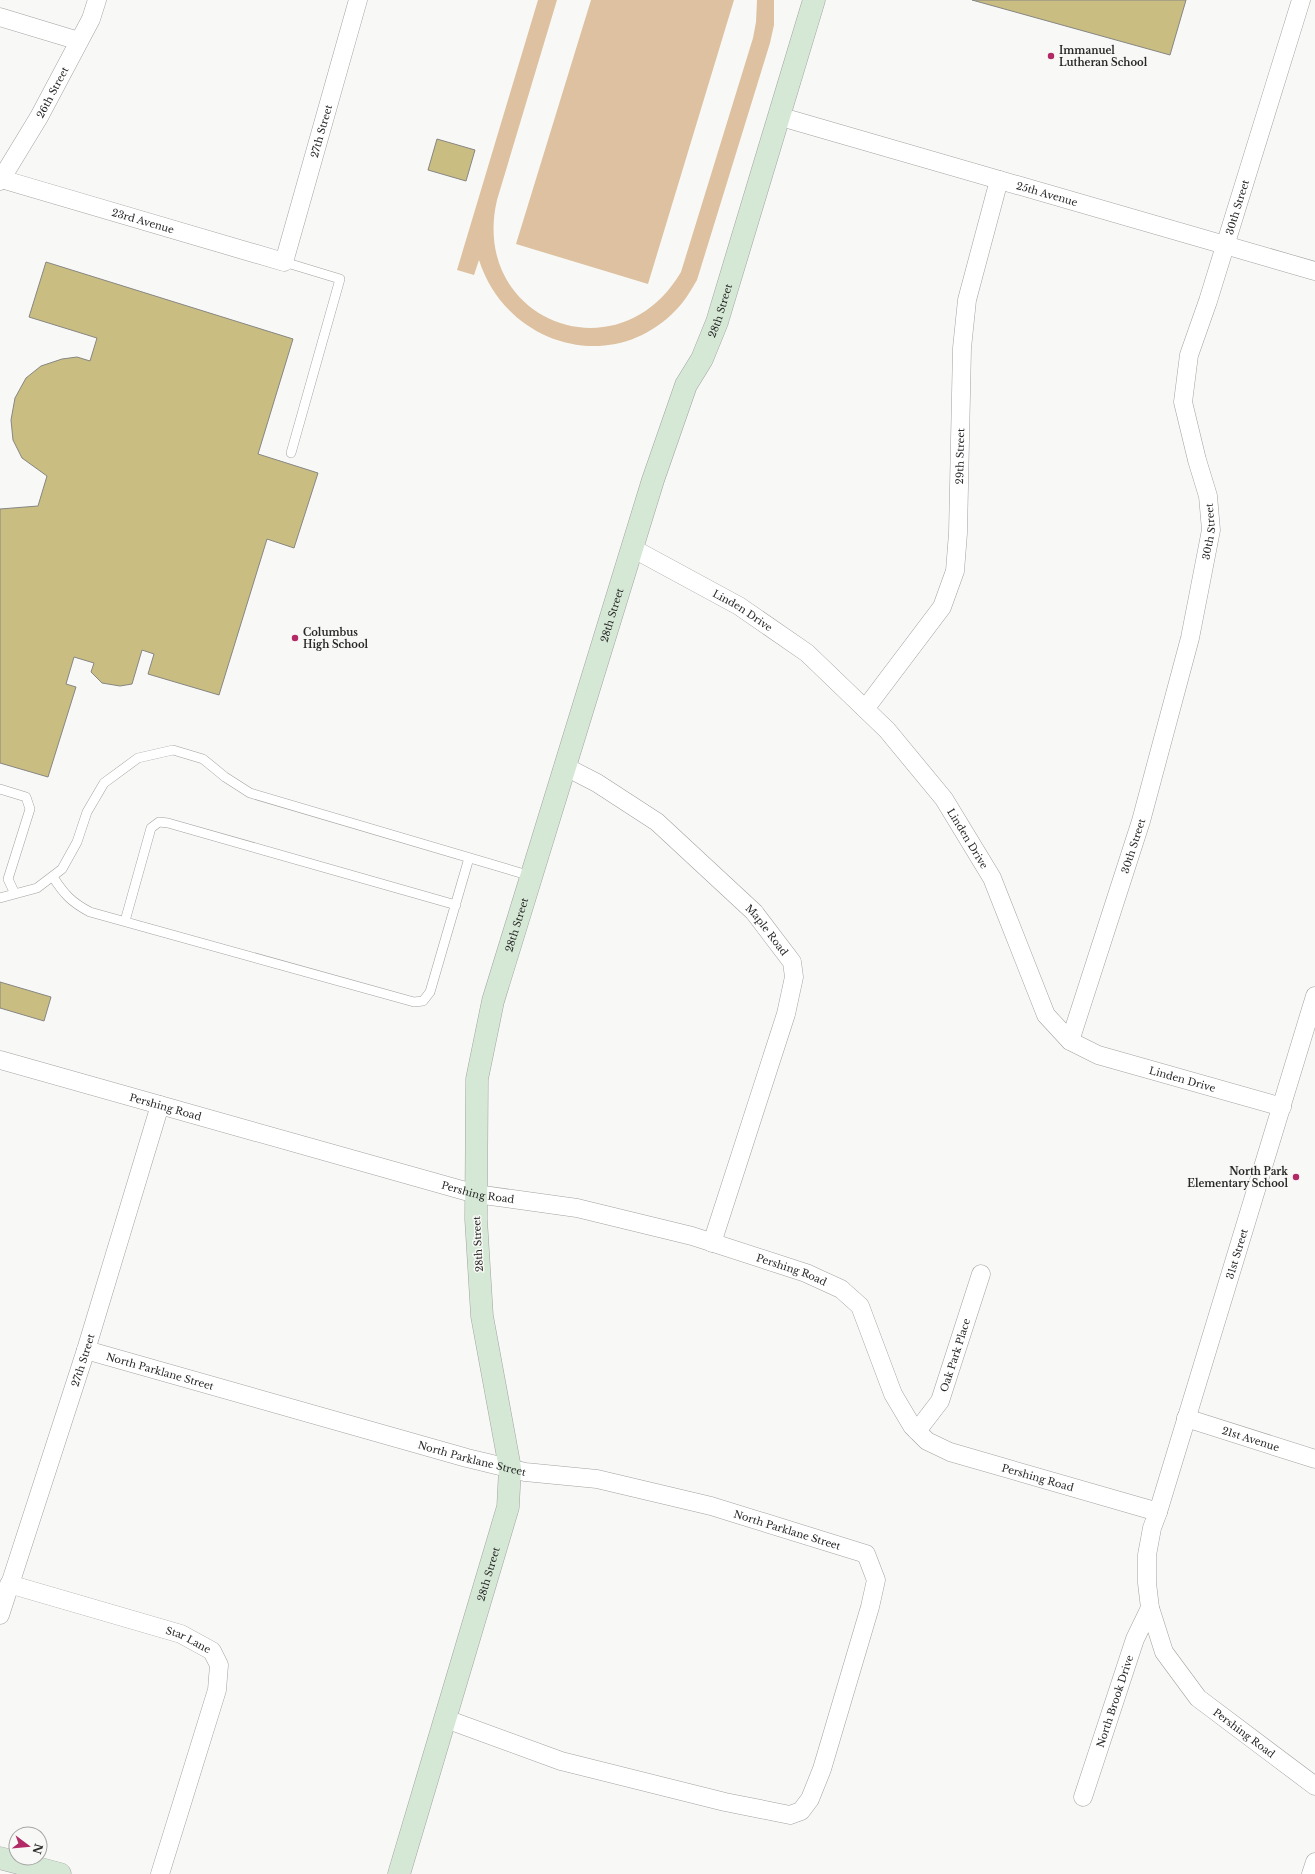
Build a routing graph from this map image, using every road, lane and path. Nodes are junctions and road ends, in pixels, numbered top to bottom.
1 (97, 0) edge
2 (358, 0) edge
3 (814, 0) edge
4 (1301, 0) edge
5 (0, 17) edge
6 (79, 41) junction
7 (778, 116) junction
8 (1, 180) edge
9 (999, 180) junction
10 (1225, 245) junction
11 (284, 262) junction
12 (1315, 271) edge
13 (291, 453) dead end
14 (632, 548) junction
15 (865, 709) junction
16 (564, 766) junction
17 (0, 788) edge
18 (469, 858) junction
19 (532, 876) junction
20 (52, 877) junction
21 (15, 894) junction
22 (0, 898) edge
23 (456, 905) junction
24 (125, 921) junction
25 (1315, 996) edge
26 (1070, 1041) junction
27 (0, 1060) edge
28 (160, 1105) junction
29 (1282, 1107) junction
30 (476, 1194) junction
31 (712, 1243) junction
32 (981, 1274) dead end
33 (86, 1350) junction
34 (1186, 1418) junction
35 (917, 1431) junction
36 (1315, 1459) edge
37 (510, 1468) junction
38 (1158, 1512) junction
39 (10, 1584) junction
40 (1150, 1608) junction
41 (0, 1615) edge
42 (446, 1719) junction
43 (1315, 1786) edge
44 (1084, 1796) dead end
45 (0, 1858) edge
46 (1315, 1862) edge
47 (60, 1874) edge
48 (160, 1874) edge
49 (399, 1874) edge
50 (1311, 1874) edge

1 - 6 street, 26th Street
2 - 11 street, 27th Street
3 - 7 street, 28th Street
4 - 10 street, 30th Street
5 - 6 street
6 - 8 street, 26th Street
7 - 9 street, 25th Avenue
7 - 14 street, 28th Street
8 - 11 street, 23rd Avenue
9 - 10 street, 25th Avenue
9 - 15 street, 29th Street
10 - 12 street, 25th Avenue
10 - 26 street, 30th Street
11 - 13 lane
14 - 15 street, Linden Drive
14 - 16 street, 28th Street
15 - 26 street, Linden Drive
16 - 19 street, 28th Street
16 - 31 street, Maple Road
17 - 21 lane
18 - 19 lane
18 - 20 lane
18 - 23 lane
19 - 30 street, 28th Street
20 - 21 lane
20 - 24 lane
21 - 22 lane
23 - 24 lane
23 - 24 lane
25 - 29 street, 31st Street
26 - 29 street, Linden Drive
27 - 28 street, Pershing Road
28 - 30 street, Pershing Road
28 - 33 street, 27th Street
29 - 34 street, 31st Street
30 - 31 street, Pershing Road
30 - 37 street, 28th Street
31 - 35 street, Pershing Road
32 - 35 street, Oak Park Place
33 - 37 street, North Parklane Street
33 - 39 street, 27th Street
34 - 36 street, 21st Avenue
34 - 38 street, 31st Street
35 - 38 street, Pershing Road
37 - 42 street, 28th Street
37 - 42 street, North Parklane Street
38 - 40 street, Pershing Road
39 - 41 street, 27th Street
39 - 48 street, Star Lane
40 - 43 street, Pershing Road
40 - 44 street, North Brook Drive
42 - 49 street, 28th Street
45 - 47 street
46 - 50 street

